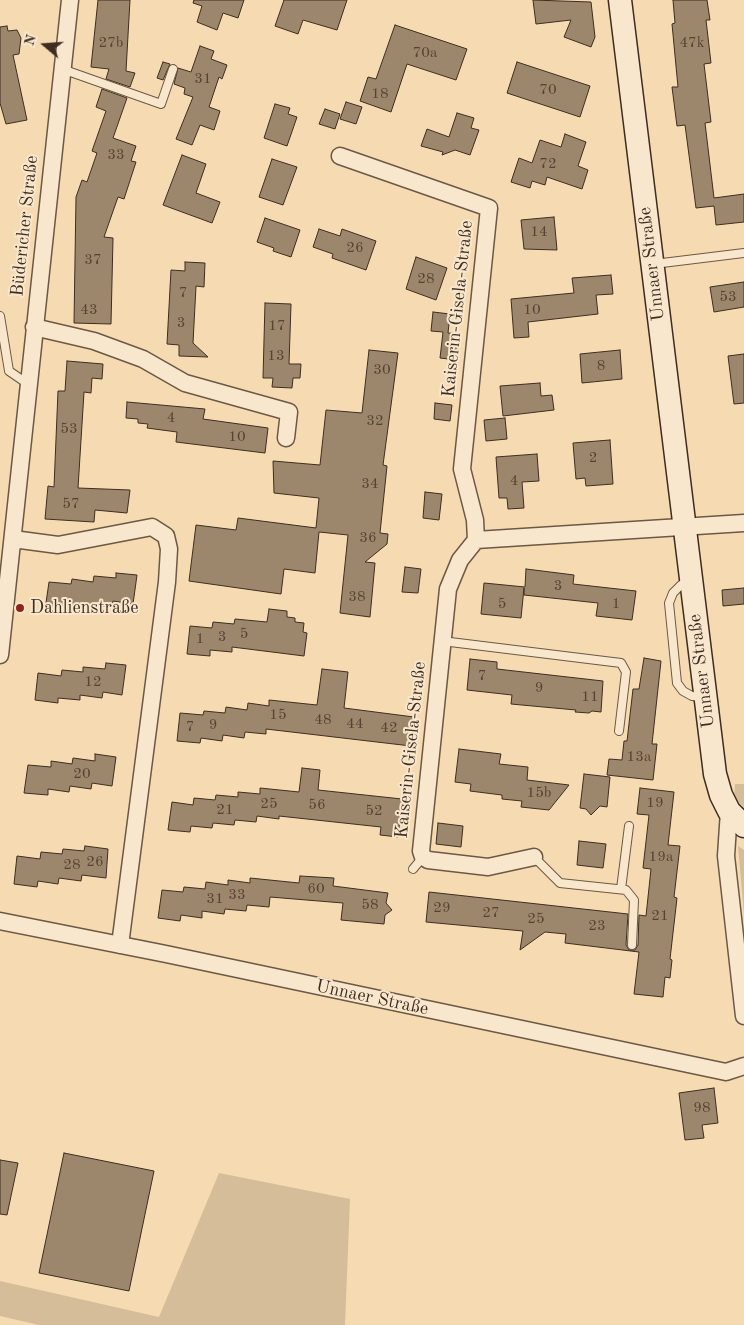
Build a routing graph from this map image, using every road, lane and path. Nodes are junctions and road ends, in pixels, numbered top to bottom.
1 (70, 0) edge
2 (620, 0) edge
3 (62, 69) junction
4 (173, 69) dead end
5 (340, 156) dead end
6 (744, 253) edge
7 (652, 264) junction
8 (0, 316) edge
9 (34, 327) junction
10 (28, 384) junction
11 (286, 438) dead end
12 (744, 523) edge
13 (685, 528) junction
14 (13, 539) junction
15 (476, 540) junction
16 (442, 642) junction
17 (0, 655) edge
18 (620, 731) dead end
19 (737, 819) edge
20 (629, 826) dead end
21 (534, 857) joint
22 (621, 889) junction
23 (0, 921) edge
24 (120, 945) junction
25 (632, 945) dead end
26 (744, 1016) edge
27 (744, 1066) edge

1 - 3 street, Büdericher Straße
2 - 7 street, Unnaer Straße
3 - 4 lane
3 - 9 street, Büdericher Straße
5 - 15 street, Kaiserin-Gisela-Straße
6 - 7 lane
7 - 13 street, Unnaer Straße
8 - 10 lane
9 - 10 street, Büdericher Straße
9 - 11 street
10 - 14 street, Büdericher Straße
12 - 13 street
13 - 15 street
13 - 19 street, Unnaer Straße
14 - 17 street, Büdericher Straße
14 - 24 street
15 - 16 street, Kaiserin-Gisela-Straße
16 - 18 lane
16 - 21 street, Kaiserin-Gisela-Straße
19 - 26 street, Unnaer Straße
20 - 22 lane
21 - 22 lane
22 - 25 lane
23 - 24 street, Unnaer Straße
24 - 27 street, Unnaer Straße

